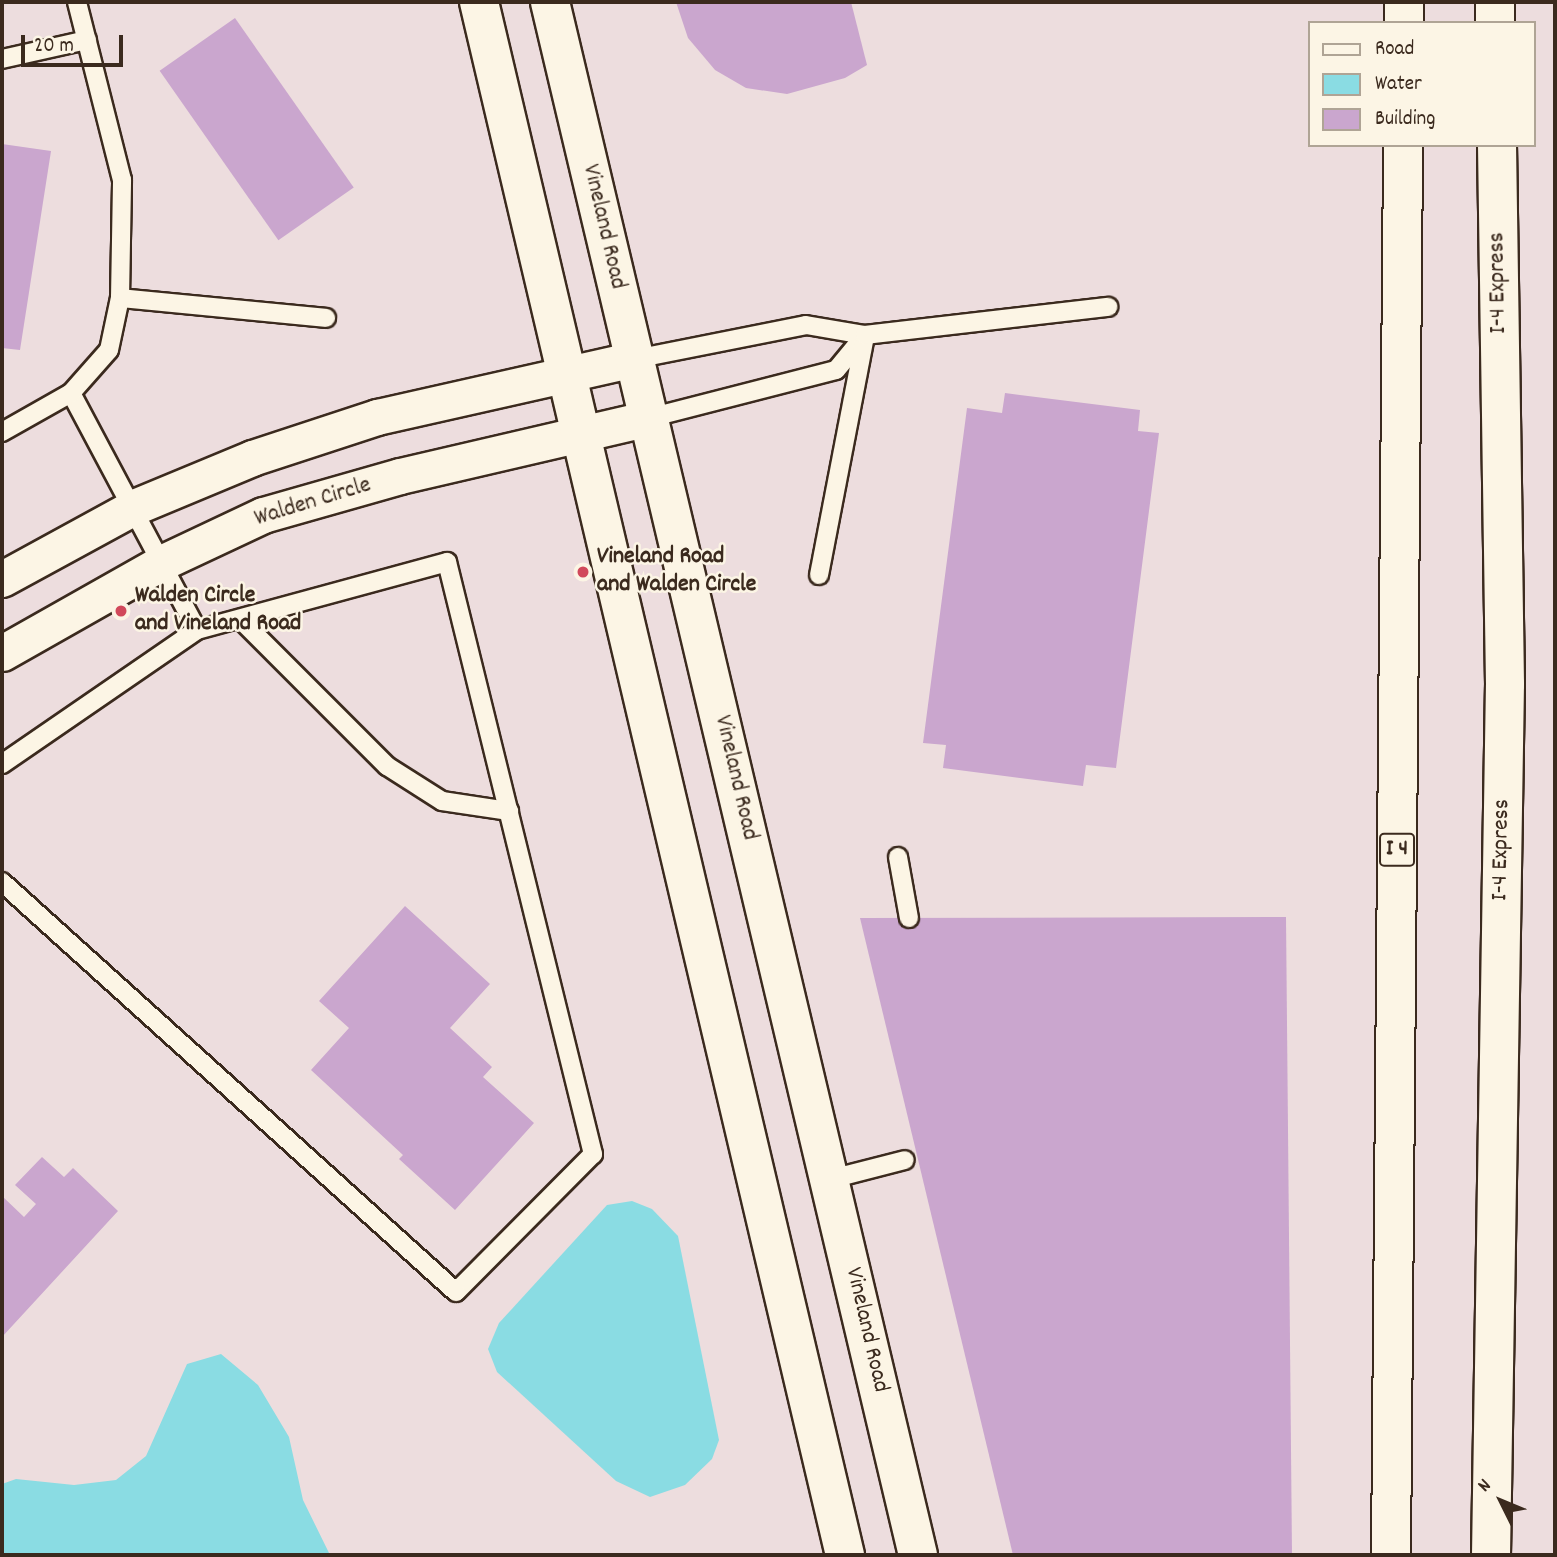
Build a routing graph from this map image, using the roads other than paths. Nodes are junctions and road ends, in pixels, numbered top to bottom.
1 (77, 2) edge
2 (479, 2) edge
3 (550, 2) edge
4 (1404, 2) edge
5 (1495, 2) edge
6 (1404, 21) edge
7 (1495, 21) edge
8 (87, 40) junction
9 (2, 59) edge
10 (1403, 147) edge
11 (1497, 147) edge
12 (120, 298) junction
13 (1108, 307) dead end
14 (326, 318) dead end
15 (865, 335) junction
16 (635, 359) junction
17 (566, 372) junction
18 (71, 393) junction
19 (649, 418) junction
20 (2, 432) edge
21 (584, 433) junction
22 (132, 508) junction
23 (161, 563) junction
24 (819, 575) dead end
25 (2, 579) edge
26 (240, 619) junction
27 (198, 630) junction
28 (2, 653) edge
29 (2, 764) edge
30 (509, 811) junction
31 (898, 857) dead end
32 (2, 882) edge
33 (909, 918) dead end
34 (905, 1160) dead end
35 (831, 1179) junction
36 (845, 1555) edge
37 (918, 1555) edge
38 (1391, 1555) edge
39 (1491, 1555) edge

1 - 8 lane
2 - 17 main road
3 - 16 main road, Vineland Road
4 - 6 main road
5 - 7 main road
8 - 9 lane
8 - 12 lane
10 - 38 main road, I 4
11 - 39 main road, I-4 Express
12 - 14 lane
12 - 18 lane
13 - 15 lane
15 - 16 lane
15 - 19 lane
15 - 24 lane
16 - 17 street
16 - 19 main road, Vineland Road
17 - 21 main road
17 - 22 street
18 - 20 lane
18 - 22 lane
19 - 21 street, Walden Circle
19 - 35 main road, Vineland Road
21 - 23 street, Walden Circle
21 - 36 main road
22 - 23 lane
22 - 25 street
23 - 27 lane
23 - 28 street, Walden Circle
26 - 27 lane
26 - 30 lane
26 - 30 lane
27 - 29 lane
30 - 32 lane
31 - 33 lane
34 - 35 lane
35 - 37 main road, Vineland Road

